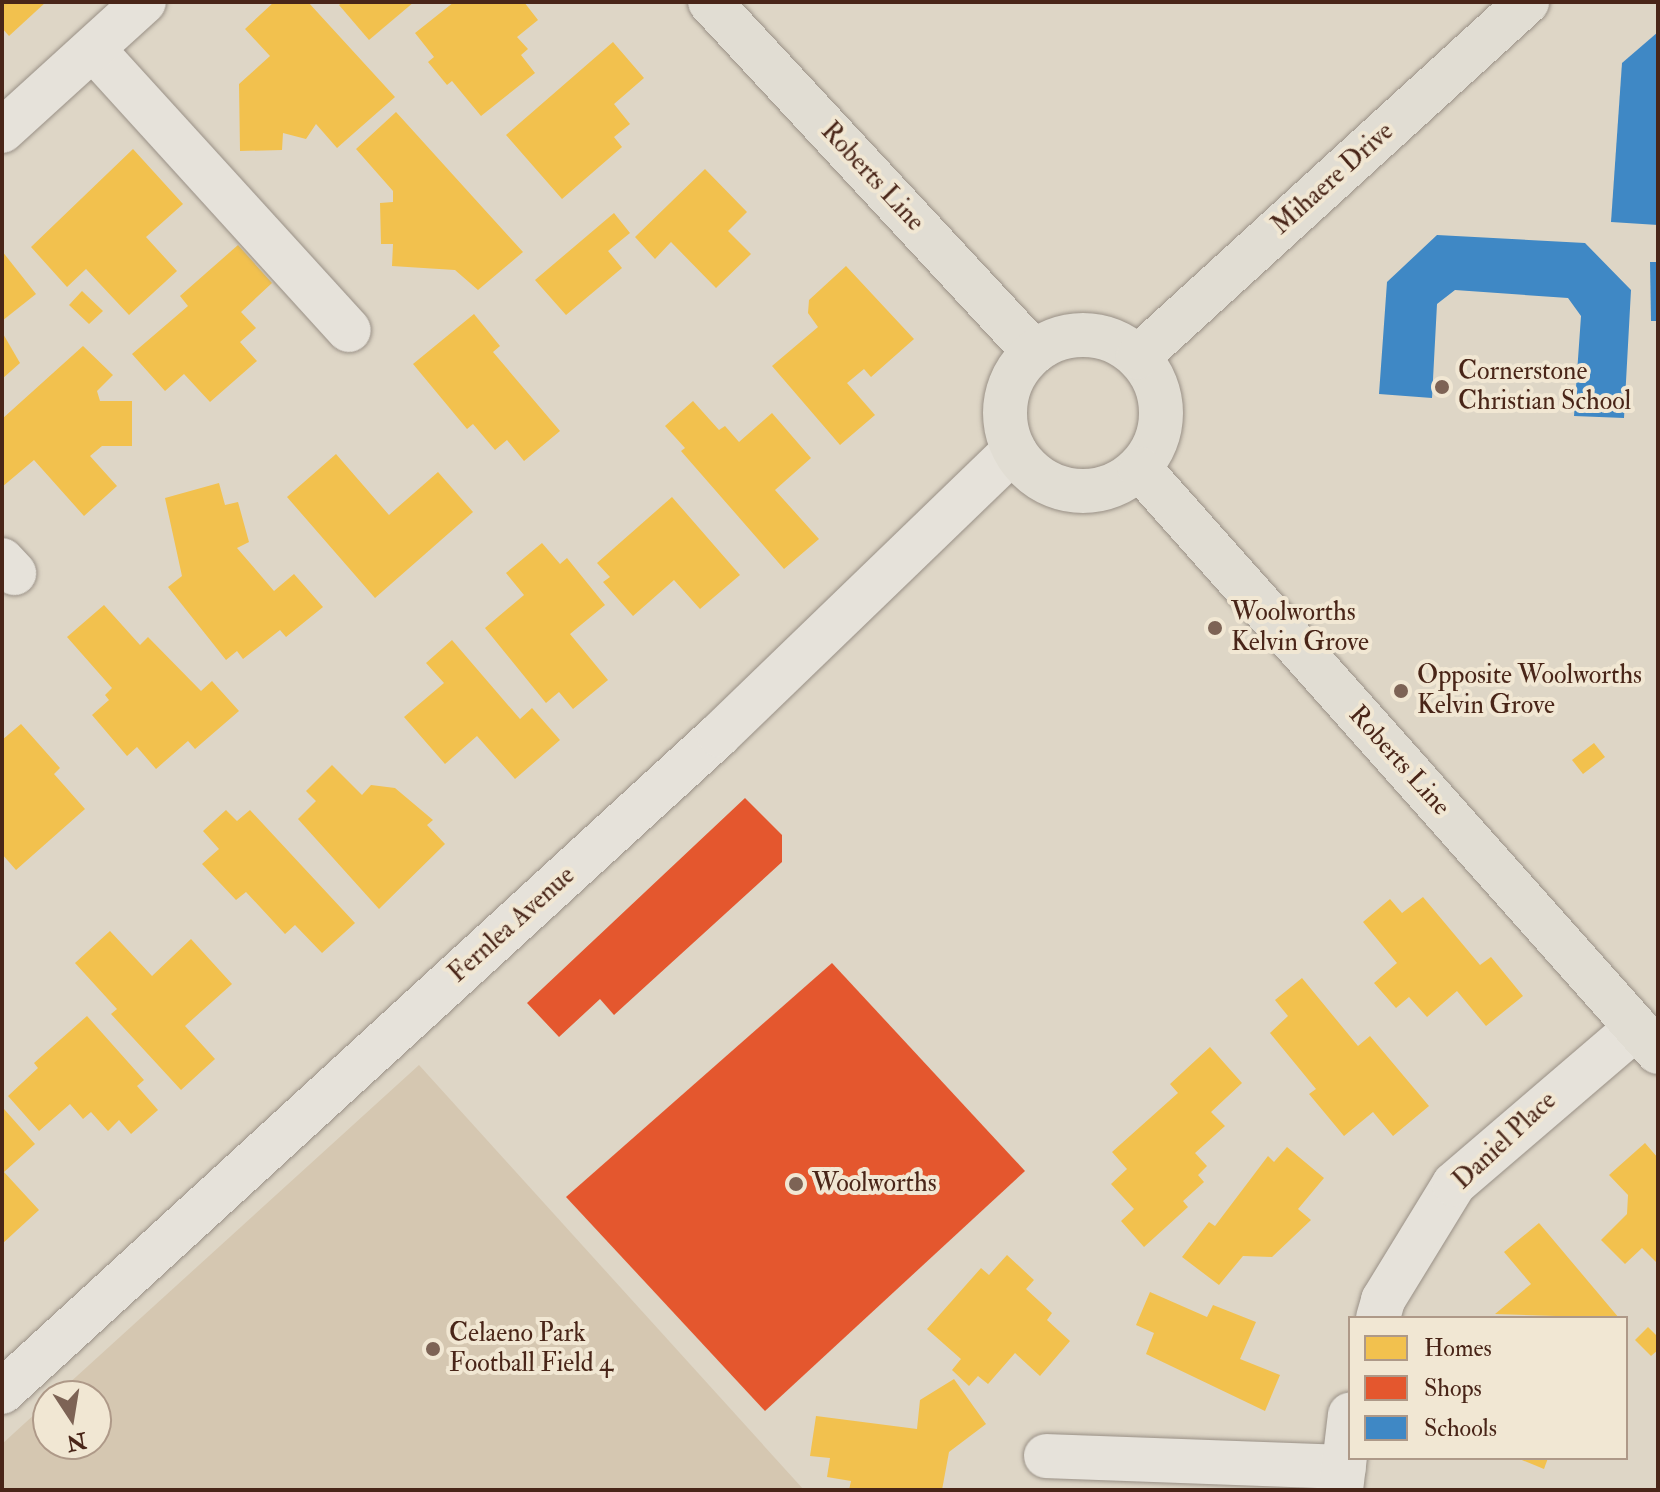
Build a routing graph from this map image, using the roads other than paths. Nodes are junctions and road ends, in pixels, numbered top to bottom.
1 (144, 2) edge
2 (710, 2) edge
3 (1527, 2) edge
4 (93, 49) junction
5 (2, 131) edge
6 (349, 330) dead end
7 (1034, 352) junction
8 (1138, 357) junction
9 (1014, 450) junction
10 (1140, 469) junction
11 (1647, 1040) edge
12 (1379, 1316) edge
13 (2, 1392) edge
14 (1348, 1431) edge
15 (1046, 1456) dead end
16 (1342, 1478) edge

1 - 4 street
2 - 7 main road, Roberts Line
3 - 8 main road, Mihaere Drive
4 - 5 street
4 - 6 street
7 - 8 main road
7 - 9 main road
8 - 10 main road
9 - 10 main road
9 - 13 street, Fernlea Avenue
10 - 11 main road, Roberts Line
11 - 12 street, Daniel Place
14 - 16 street
15 - 16 street

